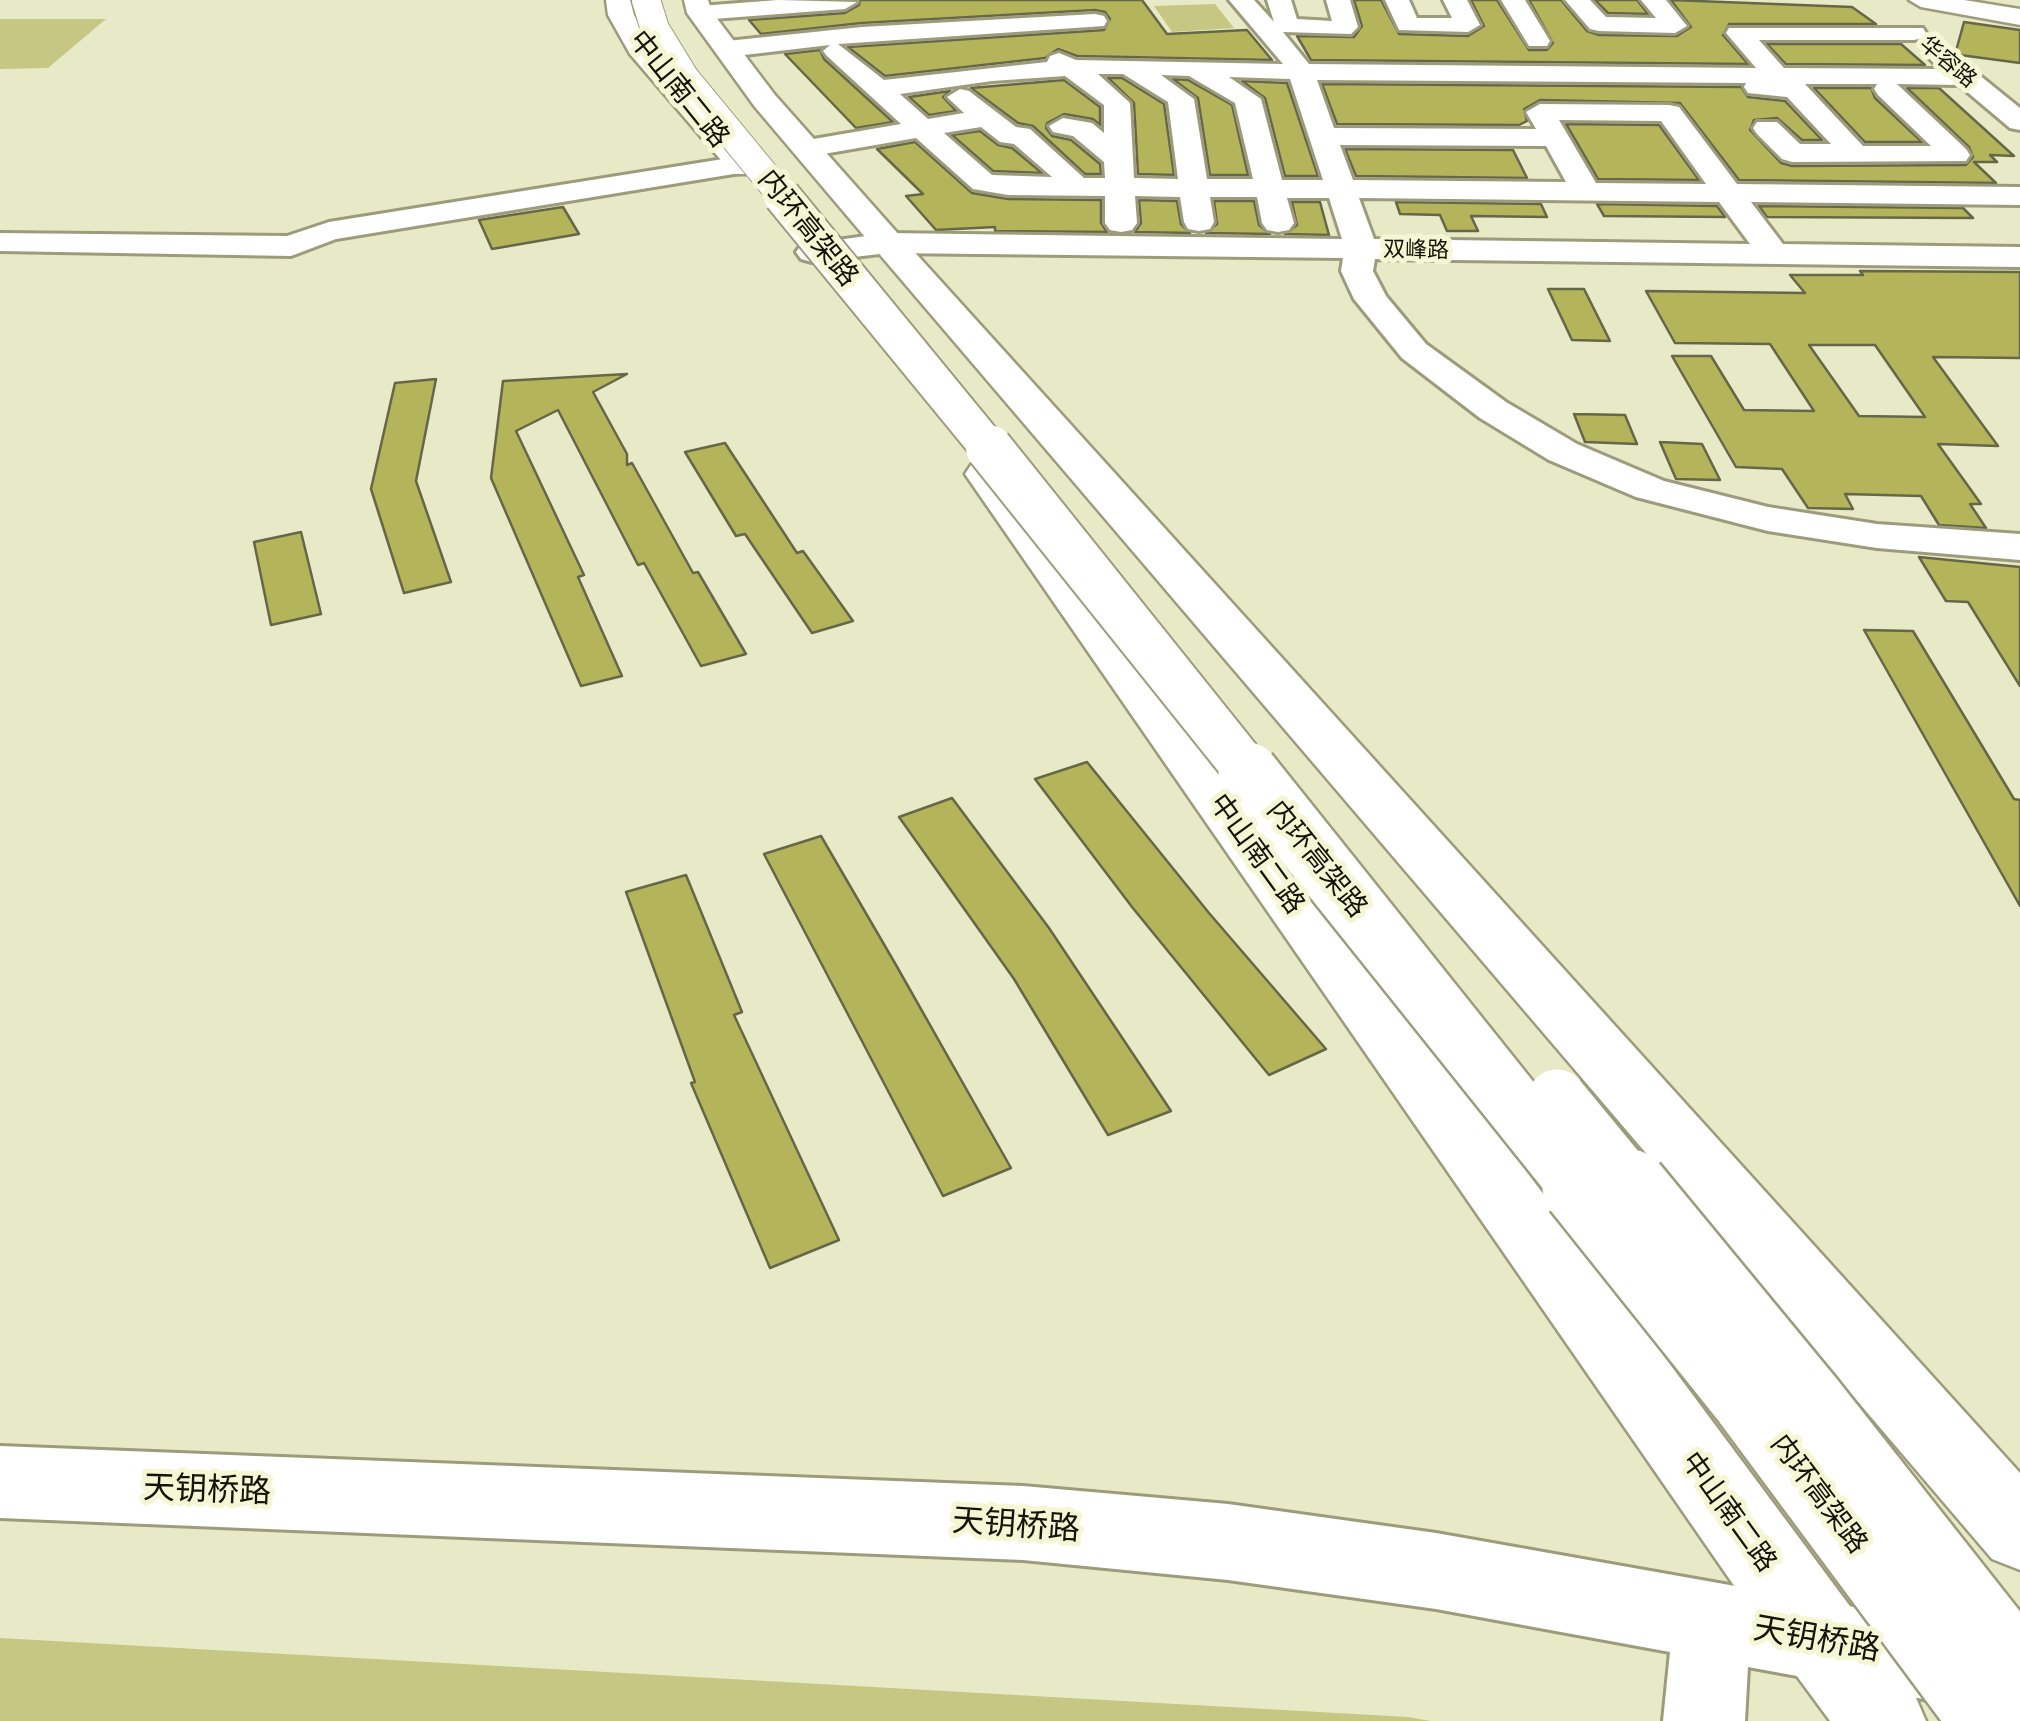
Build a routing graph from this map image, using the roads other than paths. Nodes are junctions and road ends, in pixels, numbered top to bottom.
1 (618, 0) edge
2 (646, 0) edge
3 (911, 0) edge
4 (972, 0) edge
5 (1241, 0) edge
6 (1280, 0) edge
7 (1338, 0) edge
8 (1397, 0) edge
9 (1455, 0) edge
10 (1512, 0) edge
11 (1576, 0) edge
12 (1653, 0) edge
13 (1922, 0) edge
14 (1951, 0) edge
15 (846, 1) edge
16 (877, 1) edge
17 (788, 3) edge
18 (690, 4) edge
19 (1089, 10) edge
20 (1889, 11) dead end
21 (1033, 12) edge
22 (2020, 14) edge
23 (1625, 26) junction
24 (986, 27) junction
25 (924, 30) junction
26 (1794, 32) junction
27 (1854, 33) junction
28 (1914, 33) junction
29 (862, 34) junction
30 (825, 45) junction
31 (727, 49) junction
32 (1294, 61) junction
33 (1128, 66) junction
34 (1069, 68) junction
35 (1771, 68) dead end
36 (1195, 69) junction
37 (1830, 69) dead end
38 (1964, 76) junction
39 (1382, 78) dead end
40 (1452, 79) dead end
41 (939, 80) junction
42 (1017, 86) junction
43 (878, 89) junction
44 (2011, 115) edge
45 (1822, 117) junction
46 (986, 118) junction
47 (1713, 118) junction
48 (922, 128) junction
49 (1072, 128) junction
50 (1020, 135) junction
51 (1322, 136) junction
52 (1408, 136) junction
53 (1481, 137) junction
54 (1555, 138) junction
55 (1188, 140) junction
56 (1258, 140) junction
57 (806, 148) junction
58 (1120, 152) junction
59 (1850, 154) junction
60 (1911, 157) junction
61 (742, 165) junction
62 (992, 185) junction
63 (1059, 187) junction
64 (1195, 188) junction
65 (1270, 188) junction
66 (1340, 189) junction
67 (1430, 190) junction
68 (1507, 190) junction
69 (1586, 191) junction
70 (1728, 193) junction
71 (1946, 195) junction
72 (2020, 196) edge
73 (1201, 233) dead end
74 (1120, 234) dead end
75 (1281, 234) dead end
76 (1044, 235) dead end
77 (1, 243) edge
78 (888, 243) junction
79 (984, 244) junction
80 (1362, 249) junction
81 (812, 252) junction
82 (1774, 254) junction
83 (2020, 257) edge
84 (2020, 547) edge
85 (0, 1482) edge
86 (2020, 1530) edge
87 (1712, 1620) junction
88 (1820, 1639) junction
89 (2020, 1674) edge
90 (1704, 1721) edge
91 (1883, 1721) edge
92 (1988, 1721) edge

1 - 61 main road, 中山南二路
2 - 92 main road, 内环高架路, bridge
3 - 25 street
4 - 24 street
5 - 32 street
6 - 7 street
8 - 9 street
10 - 32 street
11 - 23 street
12 - 23 street
13 - 22 main road
14 - 22 main road
15 - 16 street
15 - 17 street
15 - 29 street
17 - 18 street
17 - 30 street
18 - 31 main road
18 - 89 main road, 内环高架路, bridge
19 - 21 street
19 - 33 street
20 - 28 street, 华容路
21 - 24 street
21 - 34 street
23 - 47 street
24 - 25 street
24 - 42 street
25 - 29 street
26 - 27 street
26 - 35 street
26 - 37 street
27 - 28 street
27 - 44 street
28 - 38 street, 华容路
29 - 30 street
30 - 31 street
30 - 43 street
31 - 57 main road
32 - 36 street
32 - 38 street
32 - 51 street
33 - 34 street
33 - 36 street
33 - 55 street
34 - 42 street
34 - 58 street
36 - 56 street
38 - 44 street, 华容路
39 - 52 street
40 - 53 street
41 - 42 street
41 - 43 street
41 - 46 street
42 - 49 street
43 - 48 street
45 - 47 street
45 - 59 street
45 - 60 street
46 - 48 street
46 - 50 street
47 - 54 street
47 - 59 street
47 - 70 street
48 - 57 street
48 - 62 street
49 - 50 street
49 - 58 street
50 - 63 street
51 - 52 street
51 - 66 street
52 - 53 street
52 - 67 street
53 - 54 street
53 - 68 street
54 - 69 street
55 - 56 street
55 - 58 street
55 - 64 street
56 - 65 street
57 - 78 main road
58 - 63 street
58 - 64 street
58 - 74 street
59 - 60 street
60 - 71 street
61 - 77 street
61 - 81 main road, 中山南二路
62 - 63 street
62 - 79 street
63 - 76 street
64 - 65 street
64 - 73 street
65 - 66 street
65 - 75 street
66 - 67 street
66 - 80 street
67 - 68 street
68 - 69 street
69 - 70 street
70 - 71 street
70 - 82 street
71 - 72 street
78 - 79 street, 双峰路
78 - 81 street, 双峰路
78 - 86 main road
79 - 80 street, 双峰路
80 - 82 street, 双峰路
80 - 84 street
81 - 88 main road, 中山南二路
82 - 83 street, 双峰路
85 - 87 street, 天钥桥路
87 - 88 street, 天钥桥路
87 - 90 street
88 - 89 street, 天钥桥路
88 - 91 main road, 中山南二路

